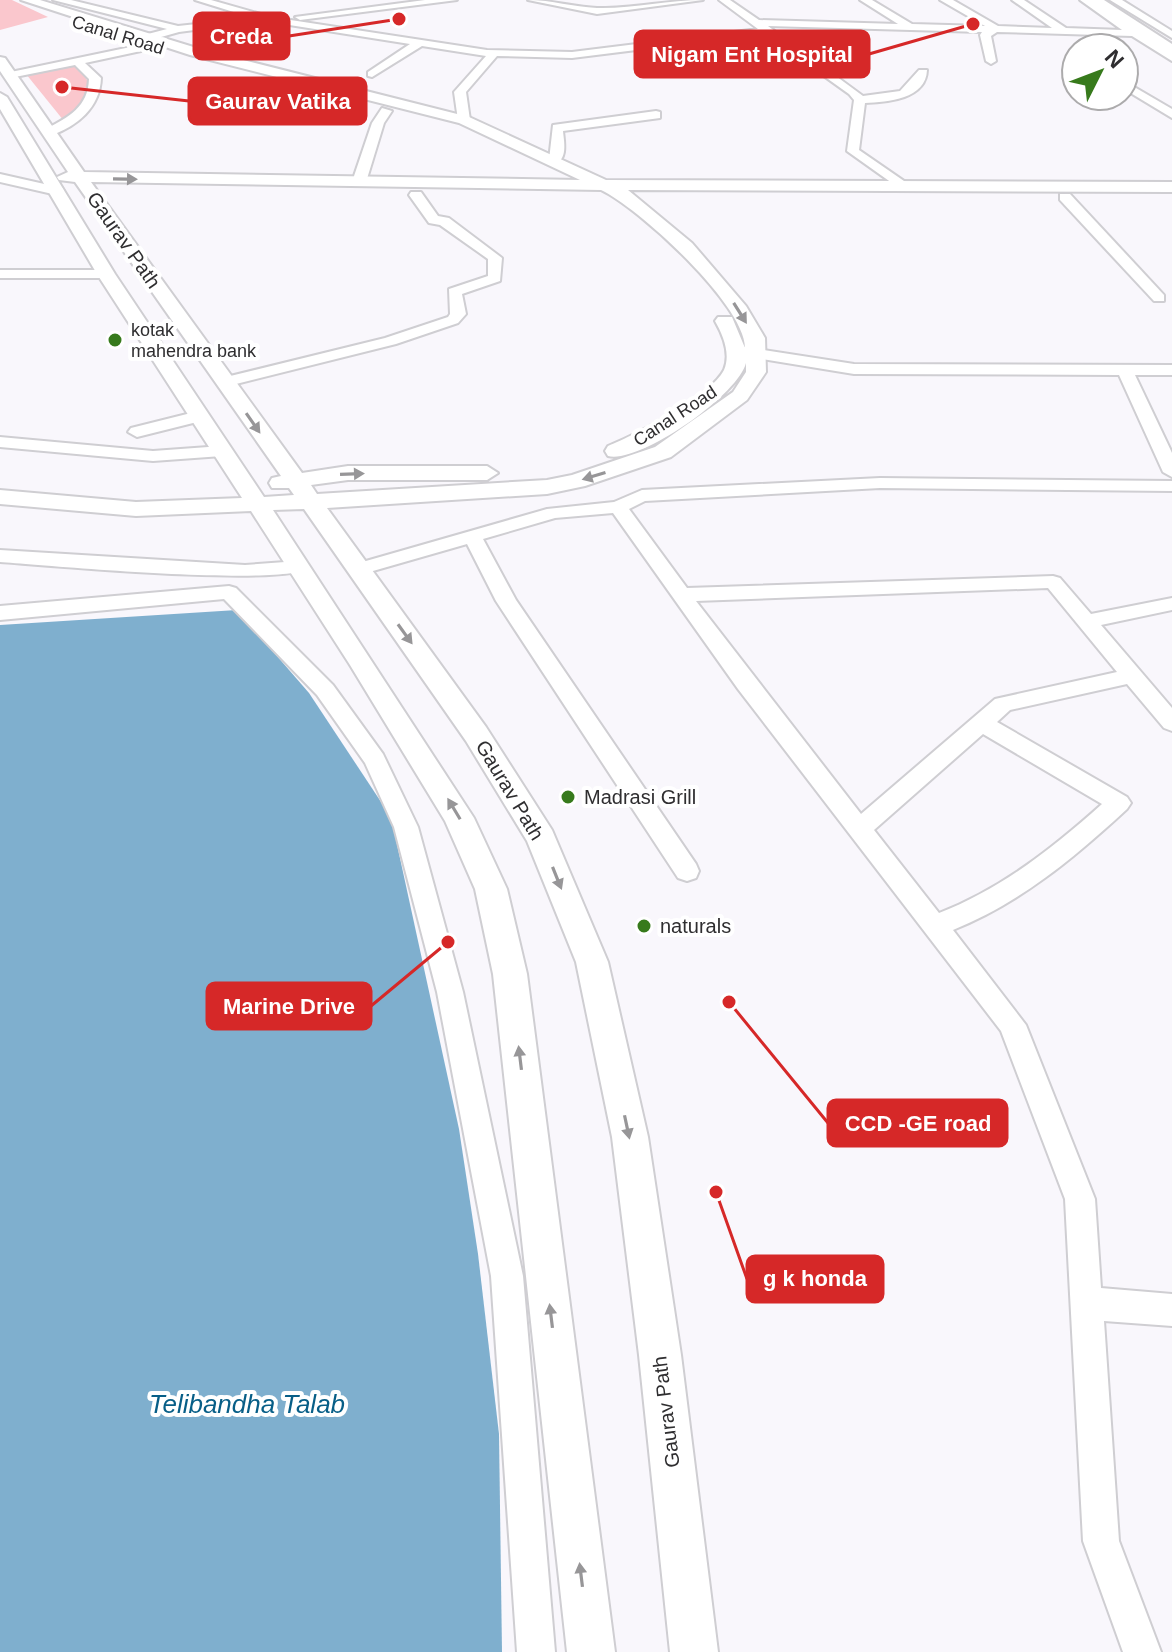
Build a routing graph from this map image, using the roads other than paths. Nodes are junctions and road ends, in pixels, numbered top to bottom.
1 (10, 0) edge
2 (27, 0) edge
3 (62, 0) edge
4 (200, 0) edge
5 (250, 0) edge
6 (342, 0) edge
7 (452, 0) edge
8 (533, 0) edge
9 (698, 0) edge
10 (724, 0) edge
11 (865, 0) edge
12 (945, 0) edge
13 (1017, 0) edge
14 (1085, 0) edge
15 (1094, 0) edge
16 (1107, 0) edge
17 (1115, 0) edge
18 (1127, 0) edge
19 (429, 1) edge
20 (230, 7) junction
21 (376, 8) junction
22 (270, 20) junction
23 (1172, 26) edge
24 (763, 27) junction
25 (911, 27) junction
26 (179, 29) junction
27 (995, 30) junction
28 (1065, 32) edge
29 (1133, 32) edge
30 (1060, 33) edge
31 (1172, 35) edge
32 (1140, 37) edge
33 (150, 41) junction
34 (1172, 42) edge
35 (418, 44) junction
36 (1172, 51) edge
37 (494, 53) junction
38 (1172, 58) edge
39 (77, 61) junction
40 (991, 61) dead end
41 (923, 72) dead end
42 (372, 74) dead end
43 (3, 77) edge
44 (1140, 94) edge
45 (860, 100) junction
46 (386, 111) dead end
47 (1172, 114) edge
48 (656, 115) dead end
49 (464, 120) junction
50 (50, 132) junction
51 (555, 160) junction
52 (0, 176) edge
53 (359, 182) junction
54 (68, 184) junction
55 (899, 184) junction
56 (580, 185) junction
57 (1172, 187) edge
58 (601, 190) junction
59 (416, 195) junction
60 (625, 195) junction
61 (1065, 197) junction
62 (1172, 198) edge
63 (0, 274) edge
64 (106, 274) junction
65 (1159, 298) dead end
66 (746, 351) junction
67 (1172, 370) edge
68 (1125, 371) junction
69 (224, 382) junction
70 (199, 416) junction
71 (137, 432) dead end
72 (0, 442) edge
73 (222, 451) junction
74 (1172, 472) edge
75 (1172, 486) edge
76 (0, 487) edge
77 (302, 491) junction
78 (252, 496) junction
79 (0, 497) edge
80 (618, 507) junction
81 (472, 536) junction
82 (0, 556) edge
83 (299, 567) junction
84 (359, 569) junction
85 (681, 595) junction
86 (1172, 604) edge
87 (0, 613) edge
88 (1088, 621) junction
89 (1131, 676) junction
90 (981, 723) junction
91 (1172, 723) edge
92 (859, 829) junction
93 (687, 871) dead end
94 (934, 926) junction
95 (1086, 1303) junction
96 (1172, 1310) edge
97 (536, 1652) edge
98 (591, 1652) edge
99 (694, 1652) edge
100 (1142, 1652) edge

1 - 33 main road, Canal Road
2 - 33 main road
3 - 26 street
4 - 20 street
5 - 20 street
6 - 21 street
7 - 19 street
8 - 9 street
10 - 24 street
11 - 25 street
12 - 27 street
13 - 28 street
14 - 29 street
15 - 36 highway
16 - 34 highway
17 - 31 street
18 - 23 street
19 - 21 street
20 - 22 street
20 - 26 street
21 - 22 street
22 - 26 street
22 - 35 street
24 - 25 street
24 - 37 street
24 - 45 street
25 - 27 street
26 - 33 street
27 - 30 street
27 - 40 street
32 - 38 street
33 - 39 street
33 - 49 main road
33 - 56 main road, Canal Road
35 - 37 street
35 - 42 street
37 - 49 street
39 - 43 street
39 - 50 street
41 - 45 street
43 - 50 main road, Gaurav Path
43 - 54 main road
44 - 47 street
45 - 55 street
46 - 53 street
48 - 51 street
49 - 51 main road
50 - 54 main road, Gaurav Path
51 - 58 main road
52 - 54 street
54 -> 53 main road
53 - 56 main road
54 - 59 main road
54 - 64 main road
54 - 69 main road, Gaurav Path
55 - 57 main road
55 - 58 main road
56 - 58 main road, Canal Road
58 - 59 main road
58 - 60 main road
58 - 66 main road, Canal Road
59 - 69 street
60 - 61 main road
60 -> 66 main road
61 - 62 main road
61 - 65 street
63 - 64 street
64 - 70 main road
66 - 68 street
66 - 77 main road
67 - 68 street
68 - 74 street
69 -> 77 main road, Gaurav Path
70 - 71 street
70 - 73 main road
72 - 73 street
73 - 78 main road
75 - 80 street
76 - 78 main road
77 - 78 main road
77 - 84 main road, Gaurav Path
78 - 79 main road
78 - 83 main road
80 - 81 street
80 - 85 street
81 - 84 street
81 - 93 street
82 - 83 street
98 -> 83 main road
84 -> 99 main road, Gaurav Path
85 - 88 street
85 - 92 street
86 - 88 street
87 - 97 street
88 - 89 street
89 - 90 street
89 - 91 street
90 - 92 street
90 - 94 street
92 - 94 street
94 - 95 street
95 - 96 street
95 - 100 street

